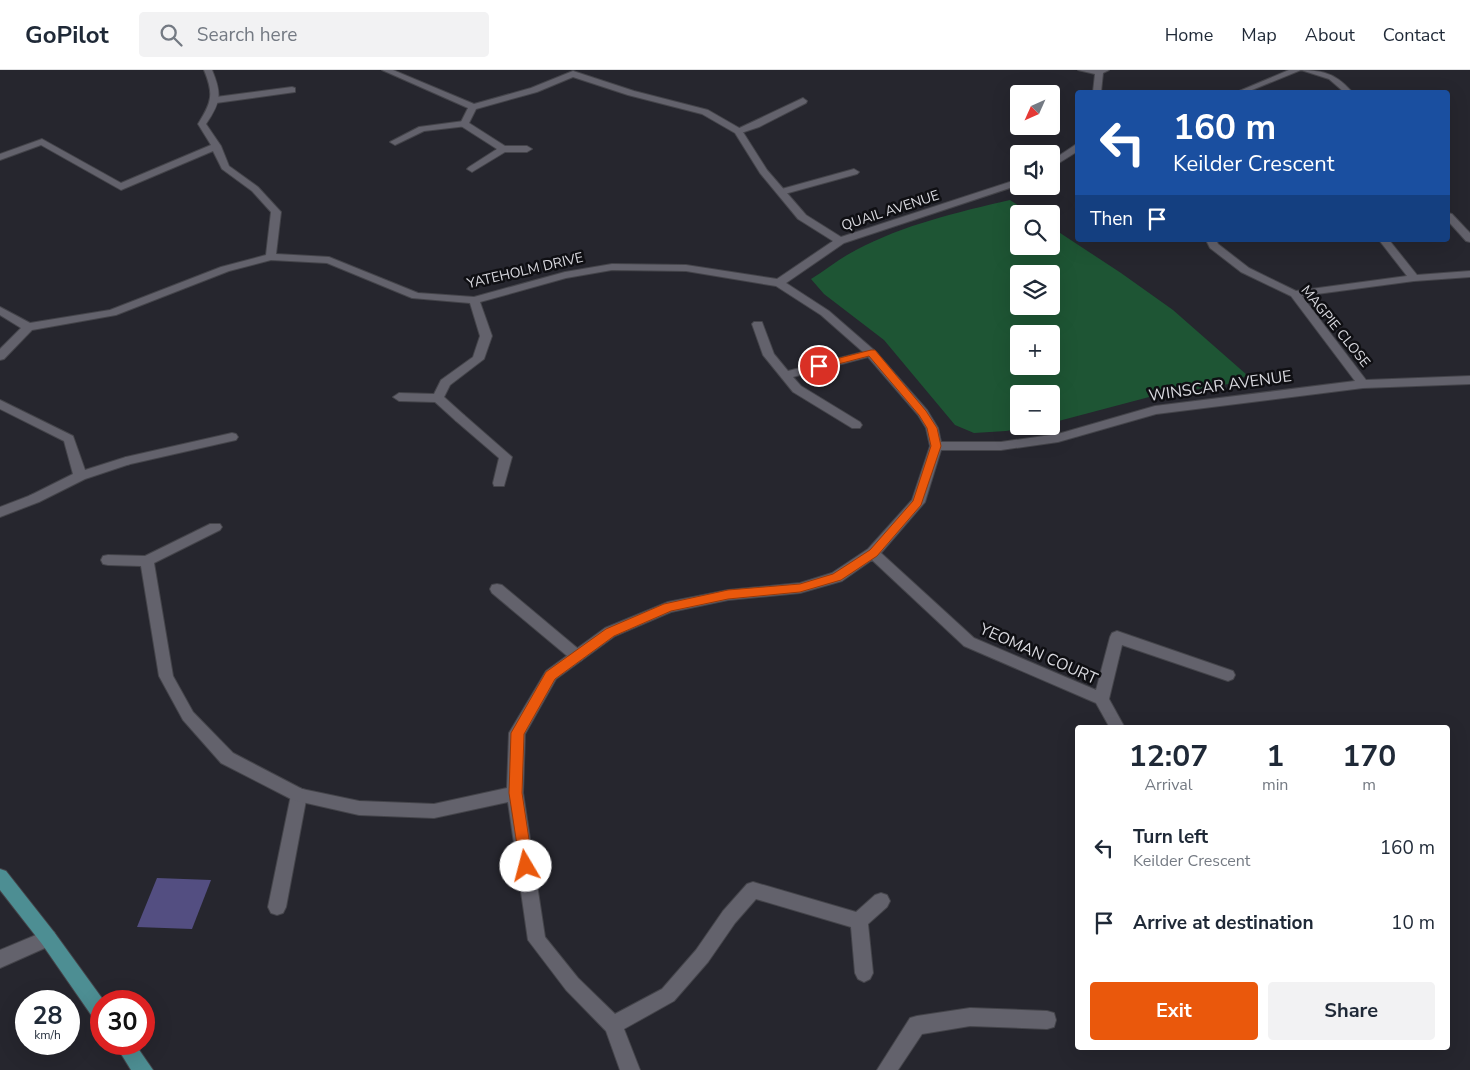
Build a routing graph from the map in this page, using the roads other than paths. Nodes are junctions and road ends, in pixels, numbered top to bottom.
1 (208, 70) edge
2 (386, 70) edge
3 (1082, 70) edge
4 (1297, 70) edge
5 (1305, 70) edge
6 (1102, 71) edge
7 (574, 72) edge
8 (292, 90) dead end
9 (1097, 90) edge
10 (1246, 90) edge
11 (1346, 90) edge
12 (216, 100) junction
13 (803, 101) dead end
14 (473, 107) junction
15 (464, 124) junction
16 (738, 131) junction
17 (395, 142) dead end
18 (216, 146) junction
19 (1075, 148) edge
20 (503, 149) junction
21 (528, 149) dead end
22 (0, 157) edge
23 (1060, 159) edge
24 (472, 169) dead end
25 (854, 172) dead end
26 (1010, 185) edge
27 (781, 192) junction
28 (1450, 218) edge
29 (1470, 239) edge
30 (840, 241) junction
31 (1213, 242) edge
32 (1386, 242) edge
33 (271, 257) junction
34 (1470, 274) edge
35 (1414, 278) junction
36 (779, 283) junction
37 (1296, 294) junction
38 (474, 300) junction
39 (0, 310) edge
40 (758, 324) dead end
41 (28, 327) junction
42 (871, 352) junction
43 (0, 356) edge
44 (785, 375) junction
45 (1470, 380) edge
46 (1363, 384) junction
47 (398, 397) dead end
48 (438, 398) junction
49 (0, 404) edge
50 (856, 425) dead end
51 (232, 437) dead end
52 (936, 446) junction
53 (80, 476) junction
54 (499, 484) dead end
55 (0, 512) edge
56 (215, 527) dead end
57 (874, 553) junction
58 (108, 560) dead end
59 (147, 561) junction
60 (497, 589) dead end
61 (577, 656) junction
62 (1228, 675) dead end
63 (1101, 699) junction
64 (1116, 725) edge
65 (515, 793) junction
66 (299, 795) junction
67 (0, 877) edge
68 (882, 901) dead end
69 (277, 907) dead end
70 (859, 921) junction
71 (48, 938) junction
72 (0, 959) edge
73 (864, 973) dead end
74 (90, 997) edge
75 (1047, 1020) dead end
76 (613, 1025) junction
77 (132, 1055) edge
78 (143, 1070) edge
79 (630, 1070) edge
80 (886, 1070) edge

1 - 12 street
2 - 14 street
3 - 6 street
4 - 10 street
5 - 11 street
6 - 9 street
7 - 14 street
7 - 16 street
8 - 12 street
12 - 18 street
13 - 16 street
14 - 15 street
15 - 17 street
15 - 20 street
16 - 27 street
18 - 22 street
18 - 33 street
19 - 23 street
20 - 21 street
20 - 24 street
25 - 27 street
26 - 30 street, QUAIL AVENUE
27 - 30 street
28 - 29 street
30 - 36 street, QUAIL AVENUE
31 - 37 street, MAGPIE CLOSE
32 - 35 street
33 - 38 street, YATEHOLM DRIVE
33 - 41 street, YATEHOLM DRIVE
34 - 35 street
35 - 37 street
36 - 38 street, YATEHOLM DRIVE
36 - 42 street
37 - 46 street, MAGPIE CLOSE
38 - 48 street
39 - 41 street
40 - 44 street
41 - 43 street
42 - 44 street
42 - 52 street
44 - 50 street
45 - 46 street, WINSCAR AVENUE
46 - 52 street, WINSCAR AVENUE
47 - 48 street
48 - 54 street
49 - 53 street
51 - 53 street
52 - 57 street
53 - 55 street
56 - 59 street
57 - 61 street
57 - 63 street, YEOMAN COURT
58 - 59 street
59 - 66 street
60 - 61 street
61 - 65 street
62 - 63 street, YEOMAN COURT
63 - 64 street
65 - 66 street
65 - 76 street
66 - 69 street
67 - 71 main road
68 - 70 street
70 - 73 street
70 - 76 street
71 - 72 street
71 - 74 main road
75 - 80 street
76 - 79 street
77 - 78 main road

